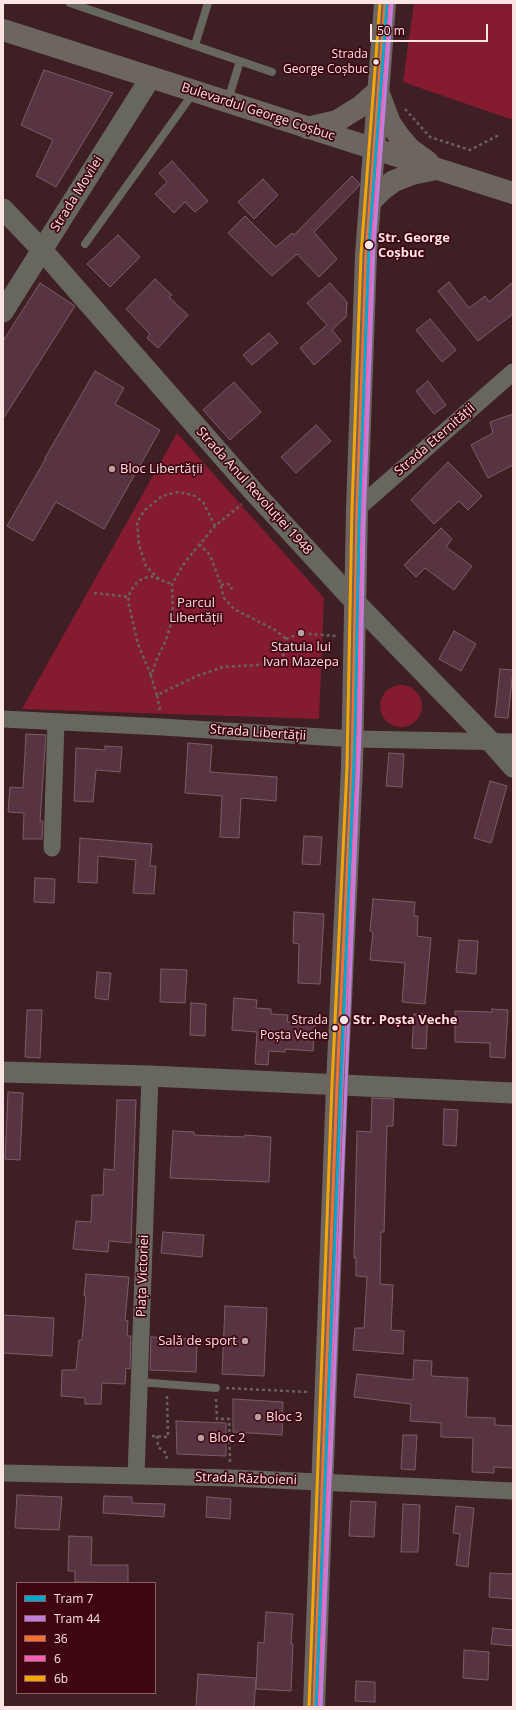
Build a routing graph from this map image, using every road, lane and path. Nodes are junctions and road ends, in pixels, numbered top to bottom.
1 (70, 3) edge
2 (208, 3) edge
3 (385, 3) edge
4 (3, 30) edge
5 (195, 45) junction
6 (240, 61) junction
7 (272, 72) dead end
8 (151, 77) junction
9 (195, 91) junction
10 (378, 91) junction
11 (228, 102) junction
12 (404, 107) dead end
13 (307, 128) junction
14 (499, 135) dead end
15 (374, 149) junction
16 (437, 169) junction
17 (513, 193) edge
18 (370, 202) junction
19 (3, 209) edge
20 (85, 244) dead end
21 (42, 250) junction
22 (3, 312) edge
23 (513, 372) edge
24 (253, 491) junction
25 (357, 509) junction
26 (215, 526) junction
27 (199, 544) junction
28 (159, 579) junction
29 (172, 584) junction
30 (221, 585) junction
31 (232, 590) dead end
32 (94, 593) dead end
33 (129, 597) junction
34 (355, 602) junction
35 (286, 639) junction
36 (355, 639) junction
37 (151, 676) junction
38 (157, 695) junction
39 (3, 719) edge
40 (56, 722) junction
41 (162, 727) junction
42 (352, 739) junction
43 (491, 742) junction
44 (513, 742) edge
45 (513, 767) edge
46 (52, 848) dead end
47 (3, 1072) edge
48 (150, 1076) junction
49 (337, 1085) junction
50 (513, 1093) edge
51 (139, 1382) junction
52 (167, 1385) junction
53 (216, 1388) joint
54 (237, 1389) dead end
55 (326, 1392) junction
56 (137, 1434) junction
57 (157, 1436) junction
58 (3, 1473) edge
59 (136, 1476) junction
60 (169, 1477) junction
61 (231, 1478) junction
62 (322, 1483) junction
63 (513, 1491) edge
64 (314, 1707) edge

1 - 5 lane
2 - 5 lane
3 - 10 main road
4 - 8 main road, Bulevardul George Coșbuc
5 - 6 lane
6 - 7 lane
6 - 11 lane
8 - 9 main road, Bulevardul George Coșbuc
8 - 21 street, Strada Movilei
9 - 11 main road, Bulevardul George Coșbuc
9 - 20 lane
10 - 13 main road
10 - 15 main road
10 - 16 main road
11 - 13 main road, Bulevardul George Coșbuc
12 - 14 path
13 - 15 main road, Bulevardul George Coșbuc
15 - 16 main road, Bulevardul George Coșbuc
15 - 18 main road
16 - 17 main road, Bulevardul George Coșbuc
16 - 18 main road
18 - 25 main road
19 - 21 street, Strada Anul Revoluției 1948
21 - 22 street, Strada Movilei
21 - 24 street, Strada Anul Revoluției 1948
23 - 25 street, Strada Eternității
24 - 26 path
24 - 34 street, Strada Anul Revoluției 1948
25 - 34 main road
26 - 27 path
26 - 28 path
27 - 29 path
27 - 30 path
28 - 29 path
28 - 33 path
29 - 37 path
30 - 31 path
30 - 35 path
32 - 33 path
33 - 37 path
34 - 36 main road
34 - 43 street, Strada Anul Revoluției 1948
35 - 36 path
35 - 38 path
36 - 42 main road
37 - 38 path
38 - 41 path
39 - 40 street, Strada Libertății
40 - 41 street, Strada Libertății
40 - 46 street
41 - 42 street, Strada Libertății
42 - 43 street, Strada Libertății
42 - 49 main road
43 - 44 street, Strada Libertății
43 - 45 street, Strada Anul Revoluției 1948
47 - 48 street
48 - 49 street
48 - 51 street, Piața Victoriei
49 - 50 street
49 - 55 main road
51 - 52 lane
51 - 56 street, Piața Victoriei
52 - 53 lane
52 - 57 path
53 - 61 path
54 - 55 path
55 - 62 main road
56 - 57 path
56 - 59 street, Piața Victoriei
57 - 60 path
58 - 59 street, Strada Războieni
59 - 60 street, Strada Războieni
60 - 61 street, Strada Războieni
61 - 62 street, Strada Războieni
62 - 63 street, Strada Războieni
62 - 64 main road

